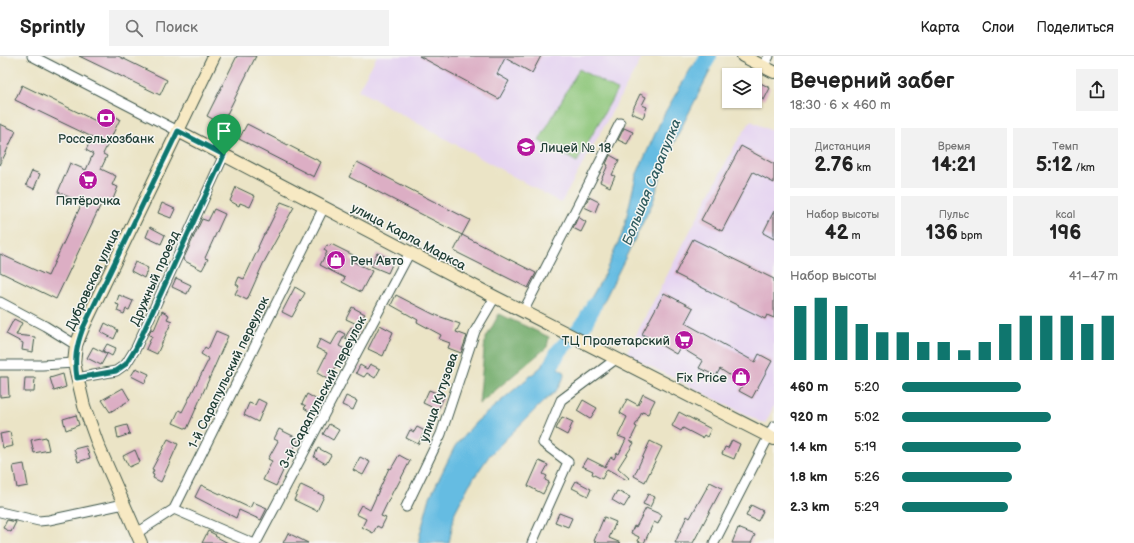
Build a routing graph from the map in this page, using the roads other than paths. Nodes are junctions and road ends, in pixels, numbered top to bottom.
1 (32, 56) edge
2 (214, 56) edge
3 (743, 56) edge
4 (769, 65) edge
5 (620, 123) dead end
6 (178, 131) junction
7 (224, 155) junction
8 (324, 207) junction
9 (410, 252) junction
10 (495, 297) junction
11 (0, 302) edge
12 (523, 312) junction
13 (76, 345) junction
14 (610, 357) junction
15 (74, 363) junction
16 (0, 364) edge
17 (77, 378) junction
18 (772, 434) edge
19 (124, 504) junction
20 (406, 507) dead end
21 (174, 509) junction
22 (0, 512) edge
23 (139, 538) edge
24 (252, 543) edge
25 (256, 543) edge
26 (532, 543) edge
27 (714, 543) edge

1 - 6 street, улица Карла Маркса
2 - 6 main road, Дубровская улица
3 - 4 main road
5 - 12 street
6 - 7 main road, улица Карла Маркса
6 - 13 main road, Дубровская улица
7 - 8 main road, улица Карла Маркса
7 - 17 street, Дружный проезд
8 - 9 main road, улица Карла Маркса
8 - 21 street, 1-й Сарапульский переулок
9 - 10 main road, улица Карла Маркса
9 - 25 street, 3-й Сарапульский переулок
10 - 12 main road, улица Карла Маркса
10 - 20 street, улица Кутузова
11 - 13 street
12 - 14 main road, улица Карла Маркса
13 - 15 main road, Дубровская улица
14 - 18 main road, улица Карла Маркса
14 - 26 street
15 - 16 street
15 - 17 main road, Дубровская улица
17 - 19 main road, Дубровская улица
18 - 27 street
19 - 22 street
19 - 23 main road, Дубровская улица
21 - 23 street, 1-й Сарапульский переулок
21 - 24 street

